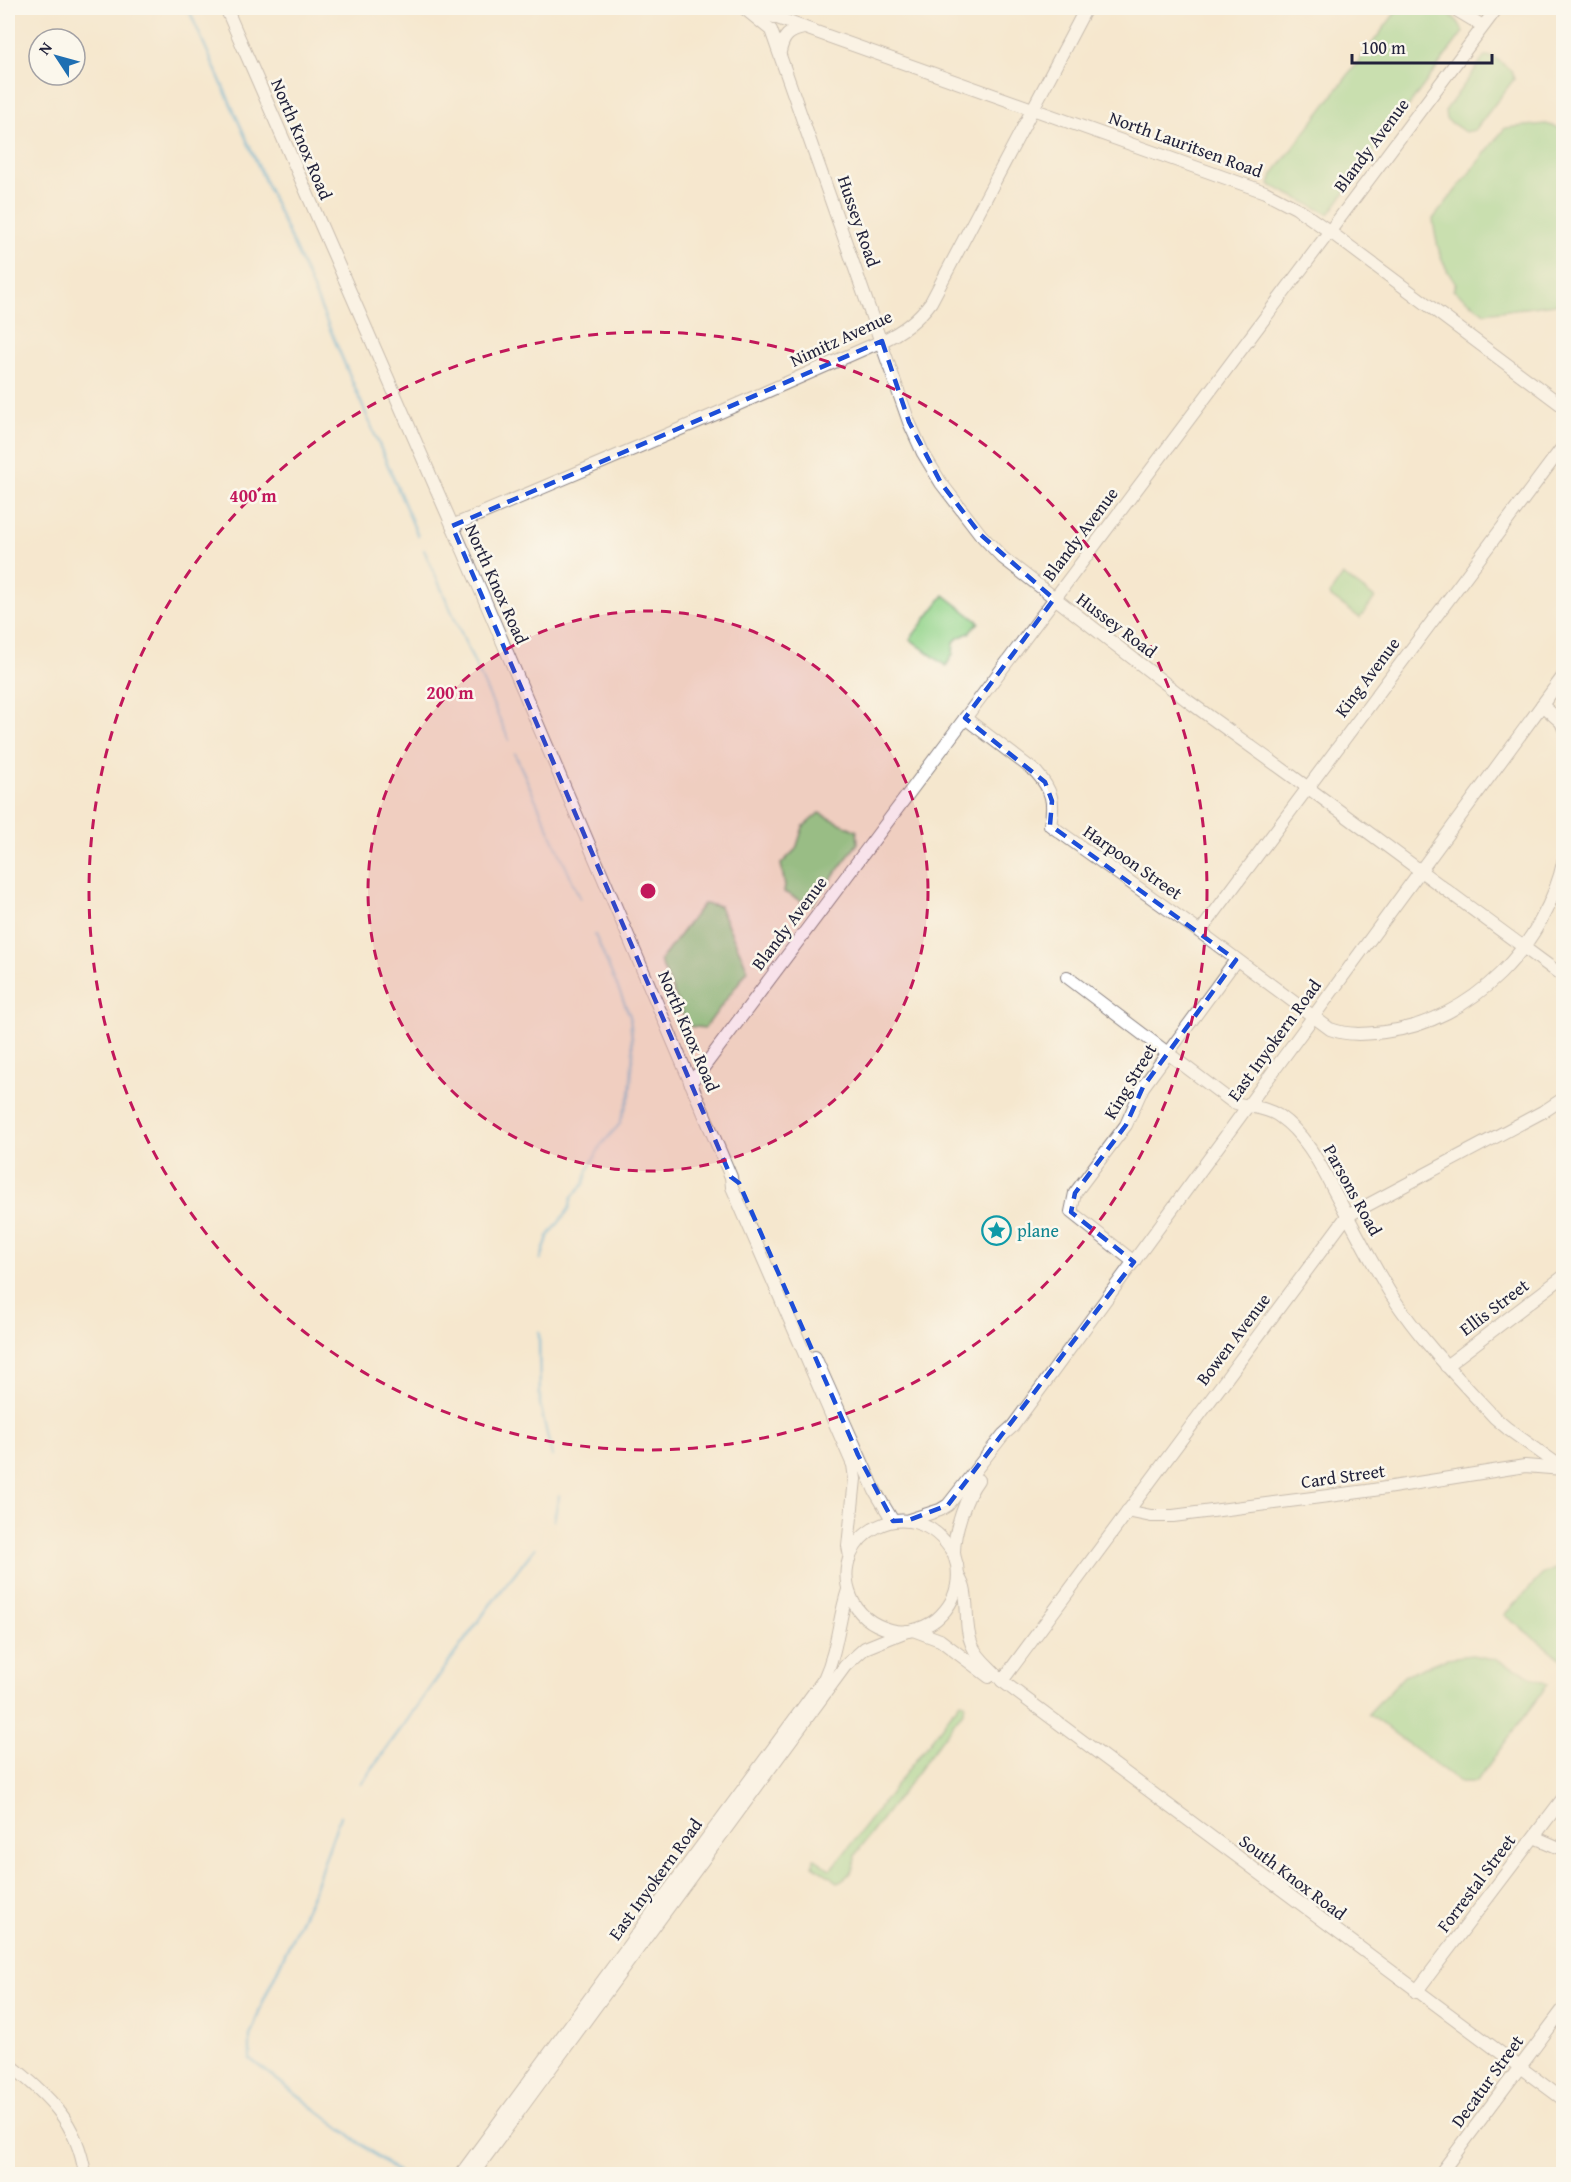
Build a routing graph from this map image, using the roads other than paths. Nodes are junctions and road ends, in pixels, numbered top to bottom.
1 (226, 8) edge
2 (746, 8) edge
3 (1086, 8) edge
4 (1453, 8) edge
5 (1497, 8) edge
6 (1483, 26) junction
7 (804, 28) junction
8 (780, 52) junction
9 (1032, 108) junction
10 (1329, 231) junction
11 (869, 306) junction
12 (902, 331) junction
13 (882, 341) junction
14 (1563, 407) edge
15 (1563, 445) edge
16 (452, 526) junction
17 (1054, 599) junction
18 (1563, 675) edge
19 (1542, 705) junction
20 (965, 718) junction
21 (1563, 729) edge
22 (1307, 787) junction
23 (1563, 859) edge
24 (1420, 871) junction
25 (1200, 932) junction
26 (1523, 946) junction
27 (1236, 960) junction
28 (1067, 977) dead end
29 (1563, 977) edge
30 (1313, 1016) junction
31 (1167, 1053) junction
32 (690, 1082) junction
33 (1563, 1098) edge
34 (1248, 1107) junction
35 (731, 1177) junction
36 (1347, 1216) junction
37 (1134, 1262) junction
38 (1563, 1276) edge
39 (1446, 1366) junction
40 (1013, 1426) junction
41 (1563, 1469) edge
42 (1128, 1511) junction
43 (909, 1520) junction
44 (893, 1521) junction
45 (953, 1553) junction
46 (850, 1557) junction
47 (958, 1575) junction
48 (848, 1590) junction
49 (909, 1630) junction
50 (1002, 1681) junction
51 (1563, 1797) edge
52 (1534, 1837) junction
53 (1563, 1850) edge
54 (1416, 1992) junction
55 (1563, 2008) edge
56 (8, 2063) edge
57 (1520, 2066) junction
58 (1563, 2100) edge
59 (85, 2175) edge
60 (461, 2175) edge
61 (473, 2175) edge
62 (1440, 2175) edge

1 - 16 street, North Knox Road
2 - 7 street, North Lauritsen Road
2 - 8 street, Hussey Road
3 - 9 street, Nimitz Avenue
4 - 6 street
5 - 6 street, Blandy Avenue
6 - 10 street, Blandy Avenue
7 - 8 street
7 - 9 street, North Lauritsen Road
8 - 11 street, Hussey Road
9 - 10 street, North Lauritsen Road
9 - 12 street, Nimitz Avenue
10 - 14 street, North Lauritsen Road
10 - 17 street, Blandy Avenue
11 - 12 street
11 - 13 street, Hussey Road
12 - 13 street, Nimitz Avenue
13 - 16 street, Nimitz Avenue
13 - 17 street, Hussey Road
15 - 22 street, King Avenue
16 - 32 street, North Knox Road
17 - 20 street, Blandy Avenue
17 - 22 street, Hussey Road
18 - 19 street, East Inyokern Road
19 - 21 street
19 - 24 street, East Inyokern Road
20 - 25 street, Harpoon Street
20 - 32 street, Blandy Avenue
22 - 24 street, Hussey Road
22 - 25 street, King Avenue
23 - 26 street, Harpoon Street
24 - 26 street, Hussey Road
24 - 30 street, East Inyokern Road
25 - 27 street, Harpoon Street
26 - 29 street, Hussey Road
26 - 30 street, Harpoon Street
27 - 30 street, Harpoon Street
27 - 31 street, King Street
28 - 31 street, Parsons Road
30 - 34 street, East Inyokern Road
31 - 34 street, Parsons Road
31 - 37 street, King Street
32 - 35 street, North Knox Road
33 - 36 street, Bowen Avenue
34 - 36 street, Parsons Road
34 - 37 street, East Inyokern Road
35 - 44 street, North Knox Road
35 - 46 street, North Knox Road
36 - 39 street, Parsons Road
36 - 42 street, Bowen Avenue
37 - 40 street, East Inyokern Road
38 - 39 street, Ellis Street
39 - 41 street, Parsons Road
40 - 43 street, East Inyokern Road
40 - 45 street, East Inyokern Road
41 - 42 street, Card Street
42 - 50 street, Bowen Avenue
43 - 44 street
43 - 45 street
44 - 46 street
45 - 47 street
46 - 48 street
47 - 49 street
47 - 50 street, South Knox Road
48 - 49 street
48 - 60 street, East Inyokern Road
49 - 50 street, South Knox Road
49 - 61 street, East Inyokern Road
50 - 54 street, South Knox Road
51 - 52 street, Forrestal Street
52 - 53 street
52 - 54 street, Forrestal Street
54 - 57 street, South Knox Road
55 - 57 street, Decatur Street
56 - 59 street
57 - 58 street, South Knox Road
57 - 62 street, Decatur Street

